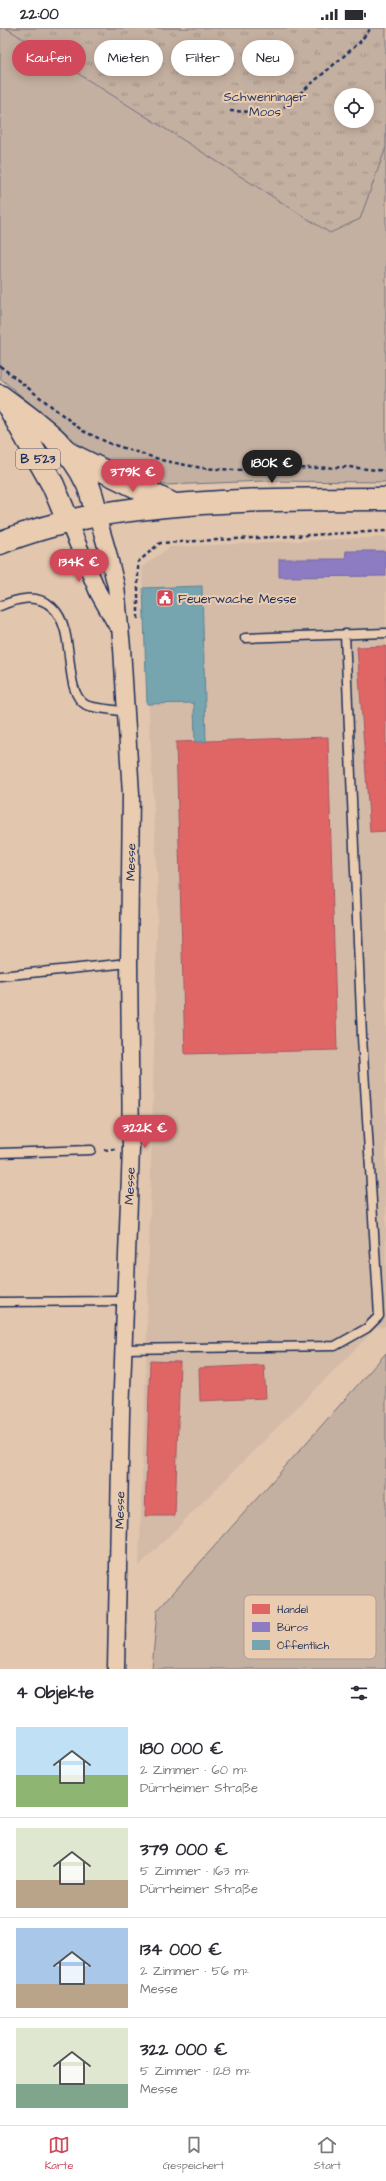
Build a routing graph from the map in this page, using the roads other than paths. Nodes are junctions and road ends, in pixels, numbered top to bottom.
1 (2, 398) edge
2 (71, 455) junction
3 (386, 499) edge
4 (174, 505) junction
5 (97, 515) junction
6 (68, 521) junction
7 (0, 543) edge
8 (0, 606) edge
9 (120, 631) junction
10 (386, 633) edge
11 (345, 634) junction
12 (245, 638) dead end
13 (125, 712) junction
14 (129, 963) junction
15 (0, 976) edge
16 (91, 1150) road end
17 (0, 1153) edge
18 (125, 1301) junction
19 (0, 1302) edge
20 (123, 1349) junction
21 (116, 1669) edge

1 - 2 main road, B 523
1 - 6 main road, B 523
2 - 4 main road
2 - 5 main road, B 523
3 - 4 main road
4 - 5 main road
5 - 6 main road
5 - 9 street, Messe
6 - 7 main road
6 - 9 street, Messe
8 - 13 lane
9 - 13 street, Messe
10 - 11 lane
11 - 12 lane
11 - 20 lane
13 - 14 street, Messe
14 - 15 lane
14 - 18 street, Messe
16 - 17 lane
18 - 19 lane
18 - 20 street, Messe
20 - 21 street, Messe

